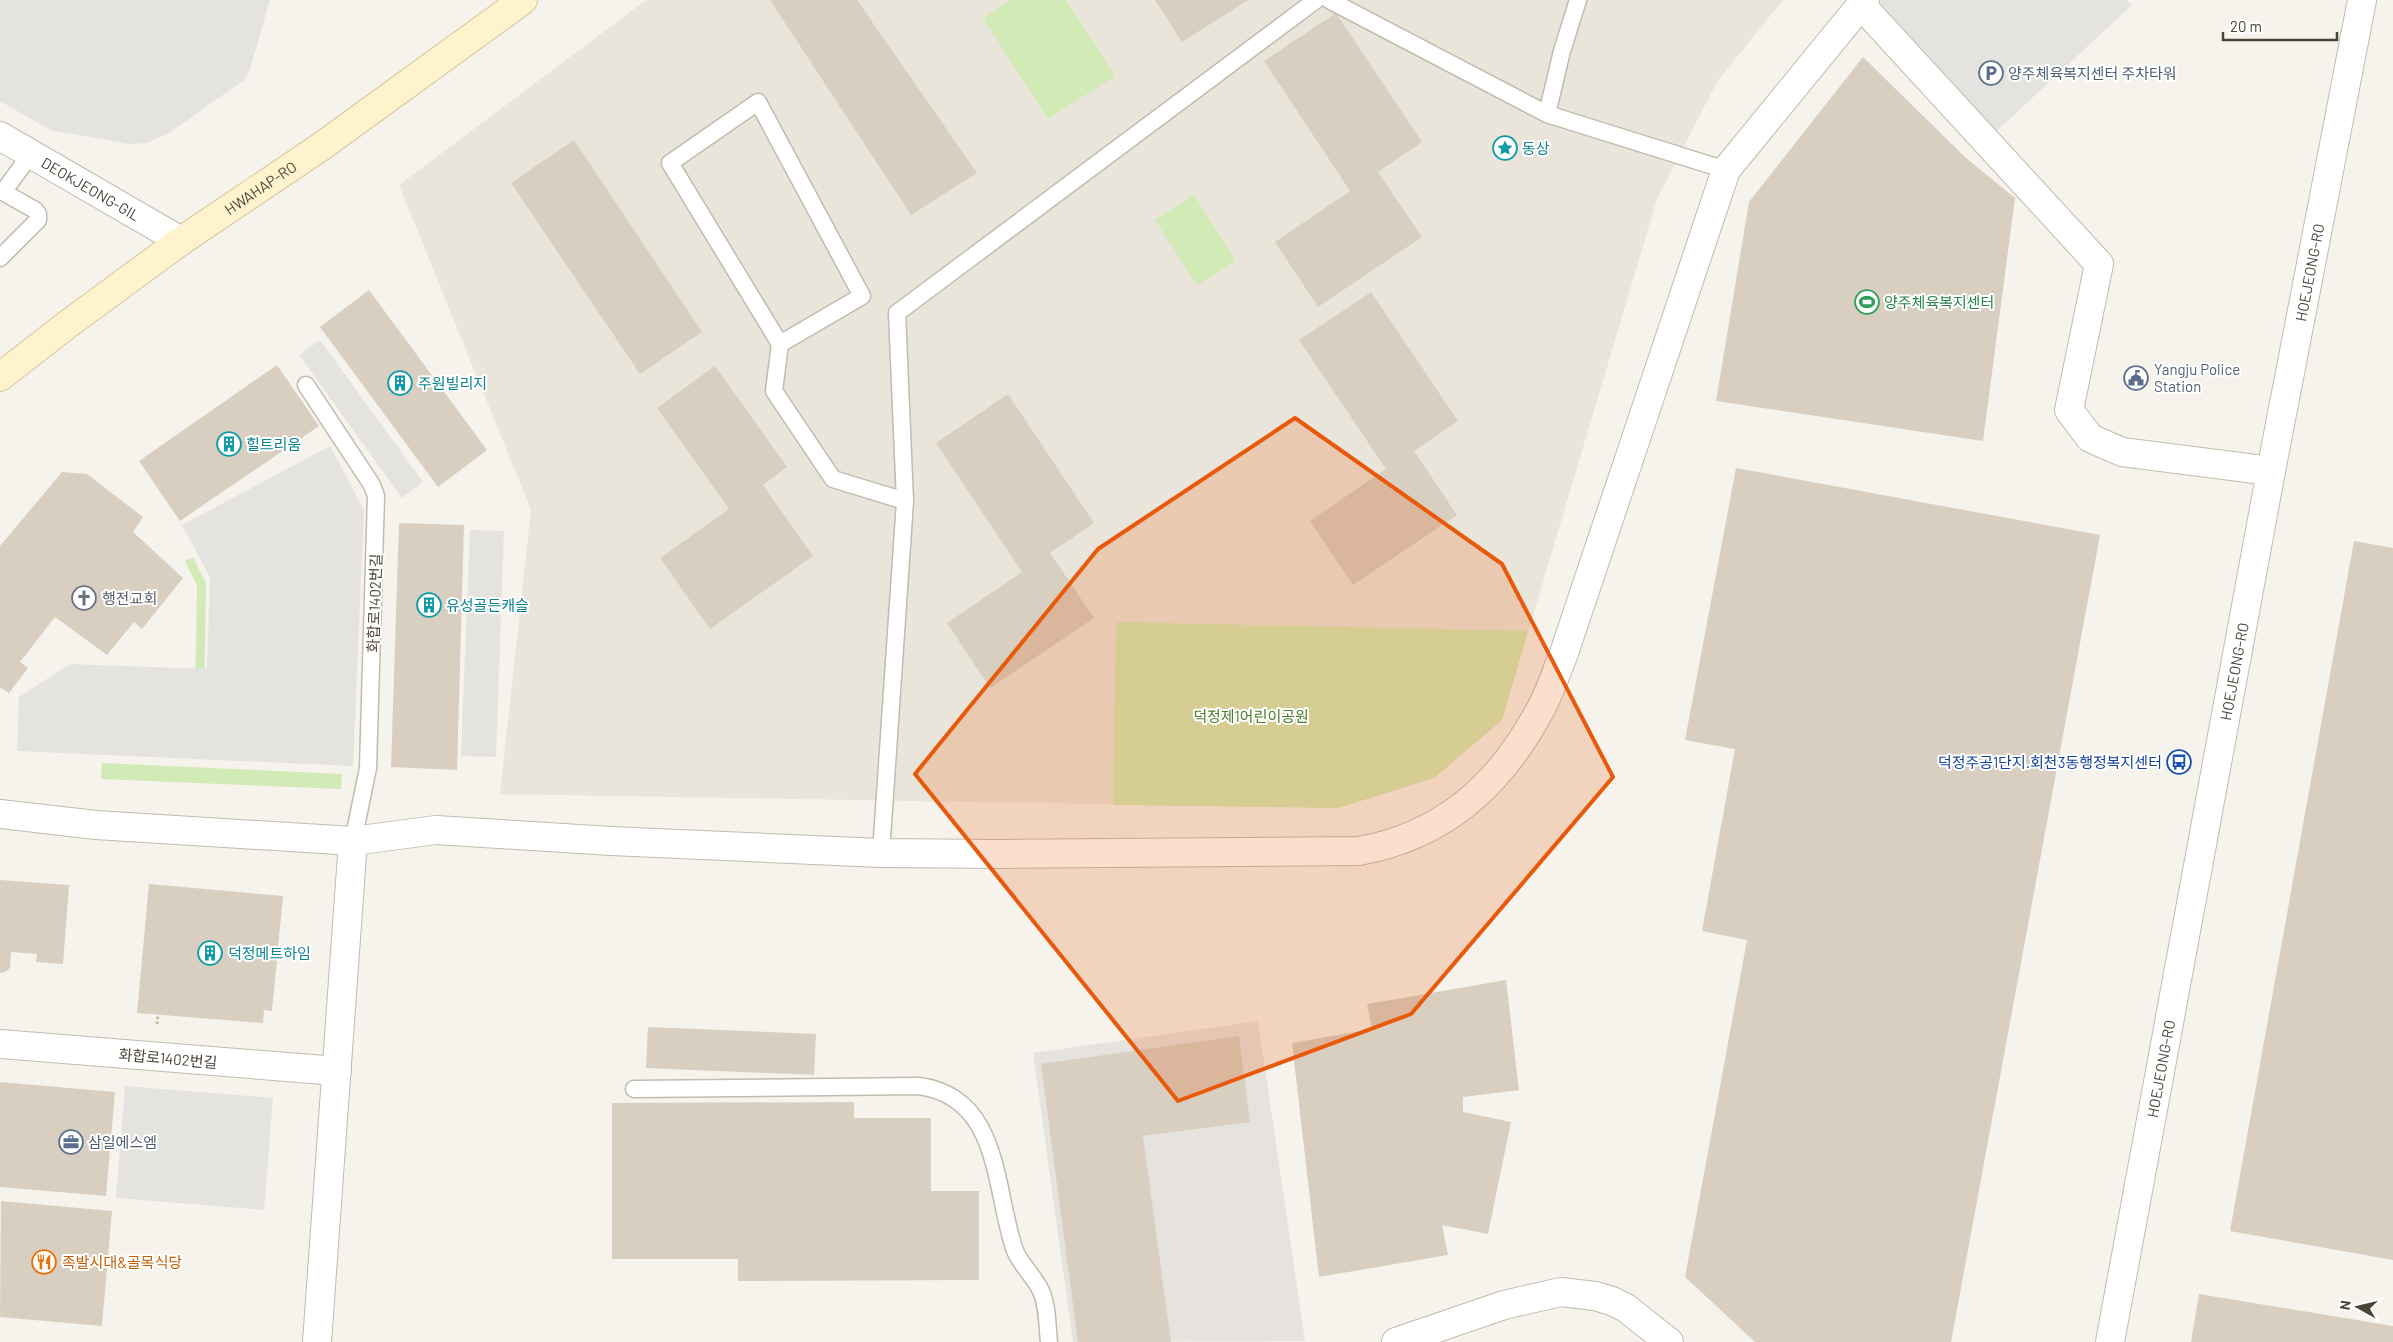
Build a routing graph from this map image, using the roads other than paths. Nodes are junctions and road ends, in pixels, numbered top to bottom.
1 (523, 0) edge
2 (1316, 0) edge
3 (1329, 0) edge
4 (1578, 0) edge
5 (2362, 0) edge
6 (1863, 3) edge
7 (1547, 114) junction
8 (0, 136) edge
9 (31, 154) junction
10 (1726, 170) junction
11 (2, 191) edge
12 (181, 242) junction
13 (0, 258) edge
14 (780, 344) junction
15 (0, 377) edge
16 (306, 385) dead end
17 (2271, 471) junction
18 (905, 501) junction
19 (0, 814) edge
20 (353, 841) junction
21 (880, 853) junction
22 (0, 1044) edge
23 (337, 1071) junction
24 (634, 1089) dead end
25 (317, 1342) edge
26 (1049, 1342) edge
27 (1396, 1342) edge
28 (1669, 1342) edge
29 (2110, 1342) edge

1 - 12 main road, HWAHAP-RO
2 - 18 lane
3 - 7 lane
4 - 7 lane
5 - 17 street, HOEJEONG-RO
6 - 10 street
6 - 17 street
7 - 10 lane
8 - 9 street, DEOKJEONG-GIL
9 - 11 lane
9 - 12 street, DEOKJEONG-GIL
10 - 21 street
11 - 13 lane
12 - 15 main road, HWAHAP-RO
14 - 14 lane
14 - 18 lane
16 - 20 lane, 화합로1402번길
17 - 29 street, HOEJEONG-RO
18 - 21 lane
19 - 20 street
20 - 21 street
20 - 23 street
22 - 23 street, 화합로1402번길
23 - 25 street
24 - 26 lane
27 - 28 street

